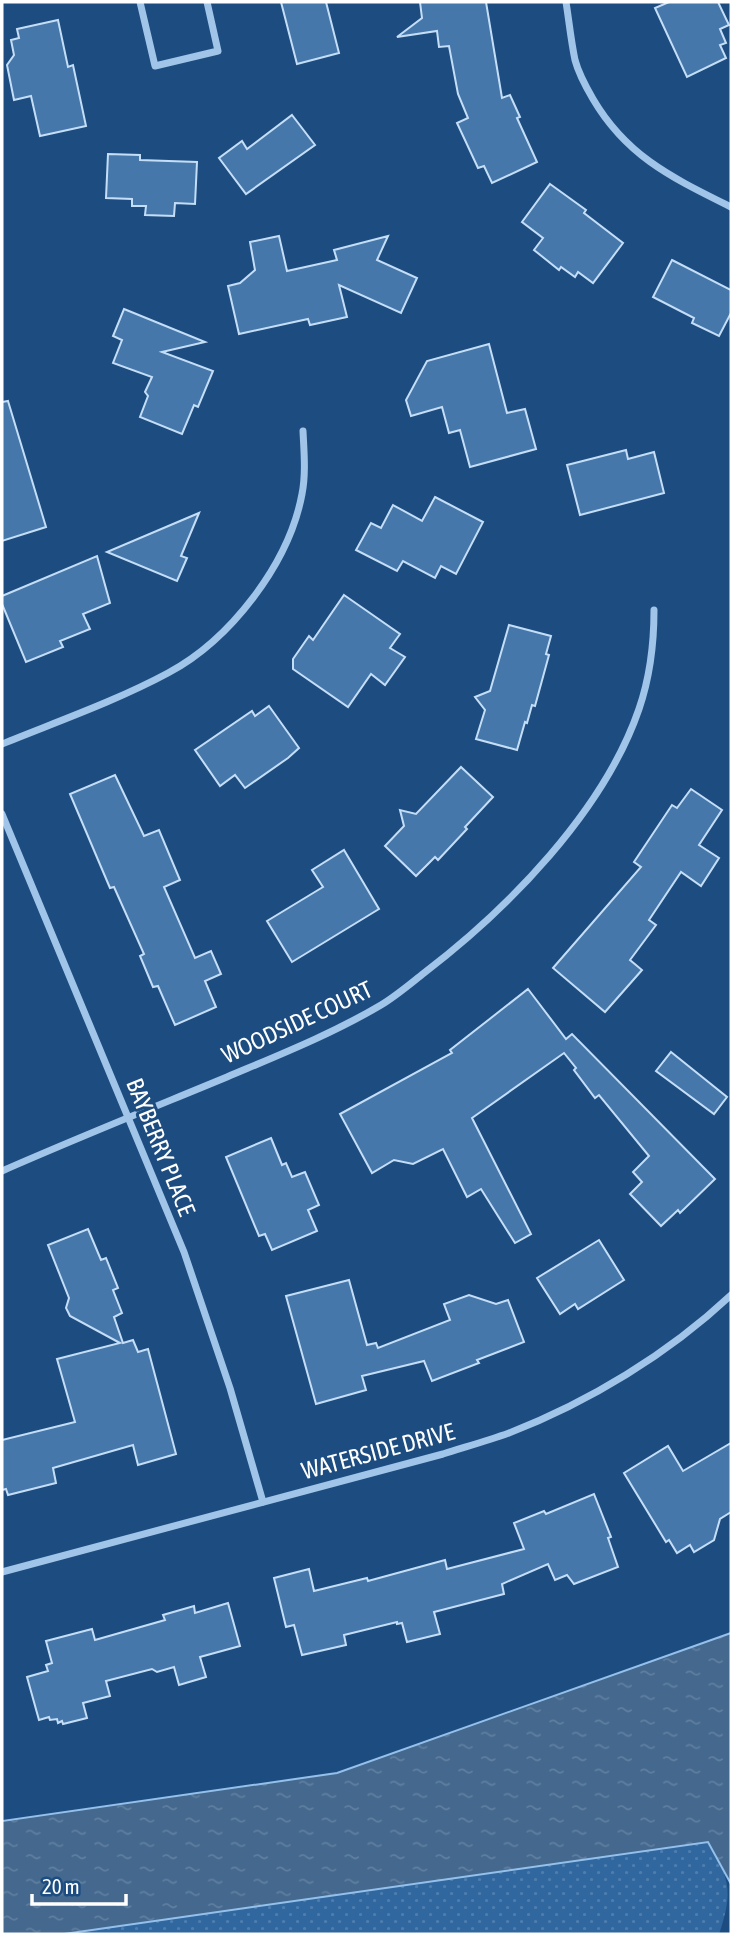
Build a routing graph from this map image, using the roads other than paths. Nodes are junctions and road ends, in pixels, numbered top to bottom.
1 (140, 2) edge
2 (207, 2) edge
3 (566, 2) edge
4 (731, 206) edge
5 (303, 431) dead end
6 (654, 610) dead end
7 (2, 744) edge
8 (2, 814) edge
9 (129, 1118) junction
10 (2, 1171) edge
11 (731, 1295) edge
12 (263, 1502) junction
13 (2, 1572) edge

1 - 2 street
3 - 4 street
5 - 7 street
6 - 9 street, WOODSIDE COURT
8 - 9 street, BAYBERRY PLACE
9 - 10 street, WOODSIDE COURT
9 - 12 street, BAYBERRY PLACE
11 - 12 street, WATERSIDE DRIVE
12 - 13 street, WATERSIDE DRIVE

